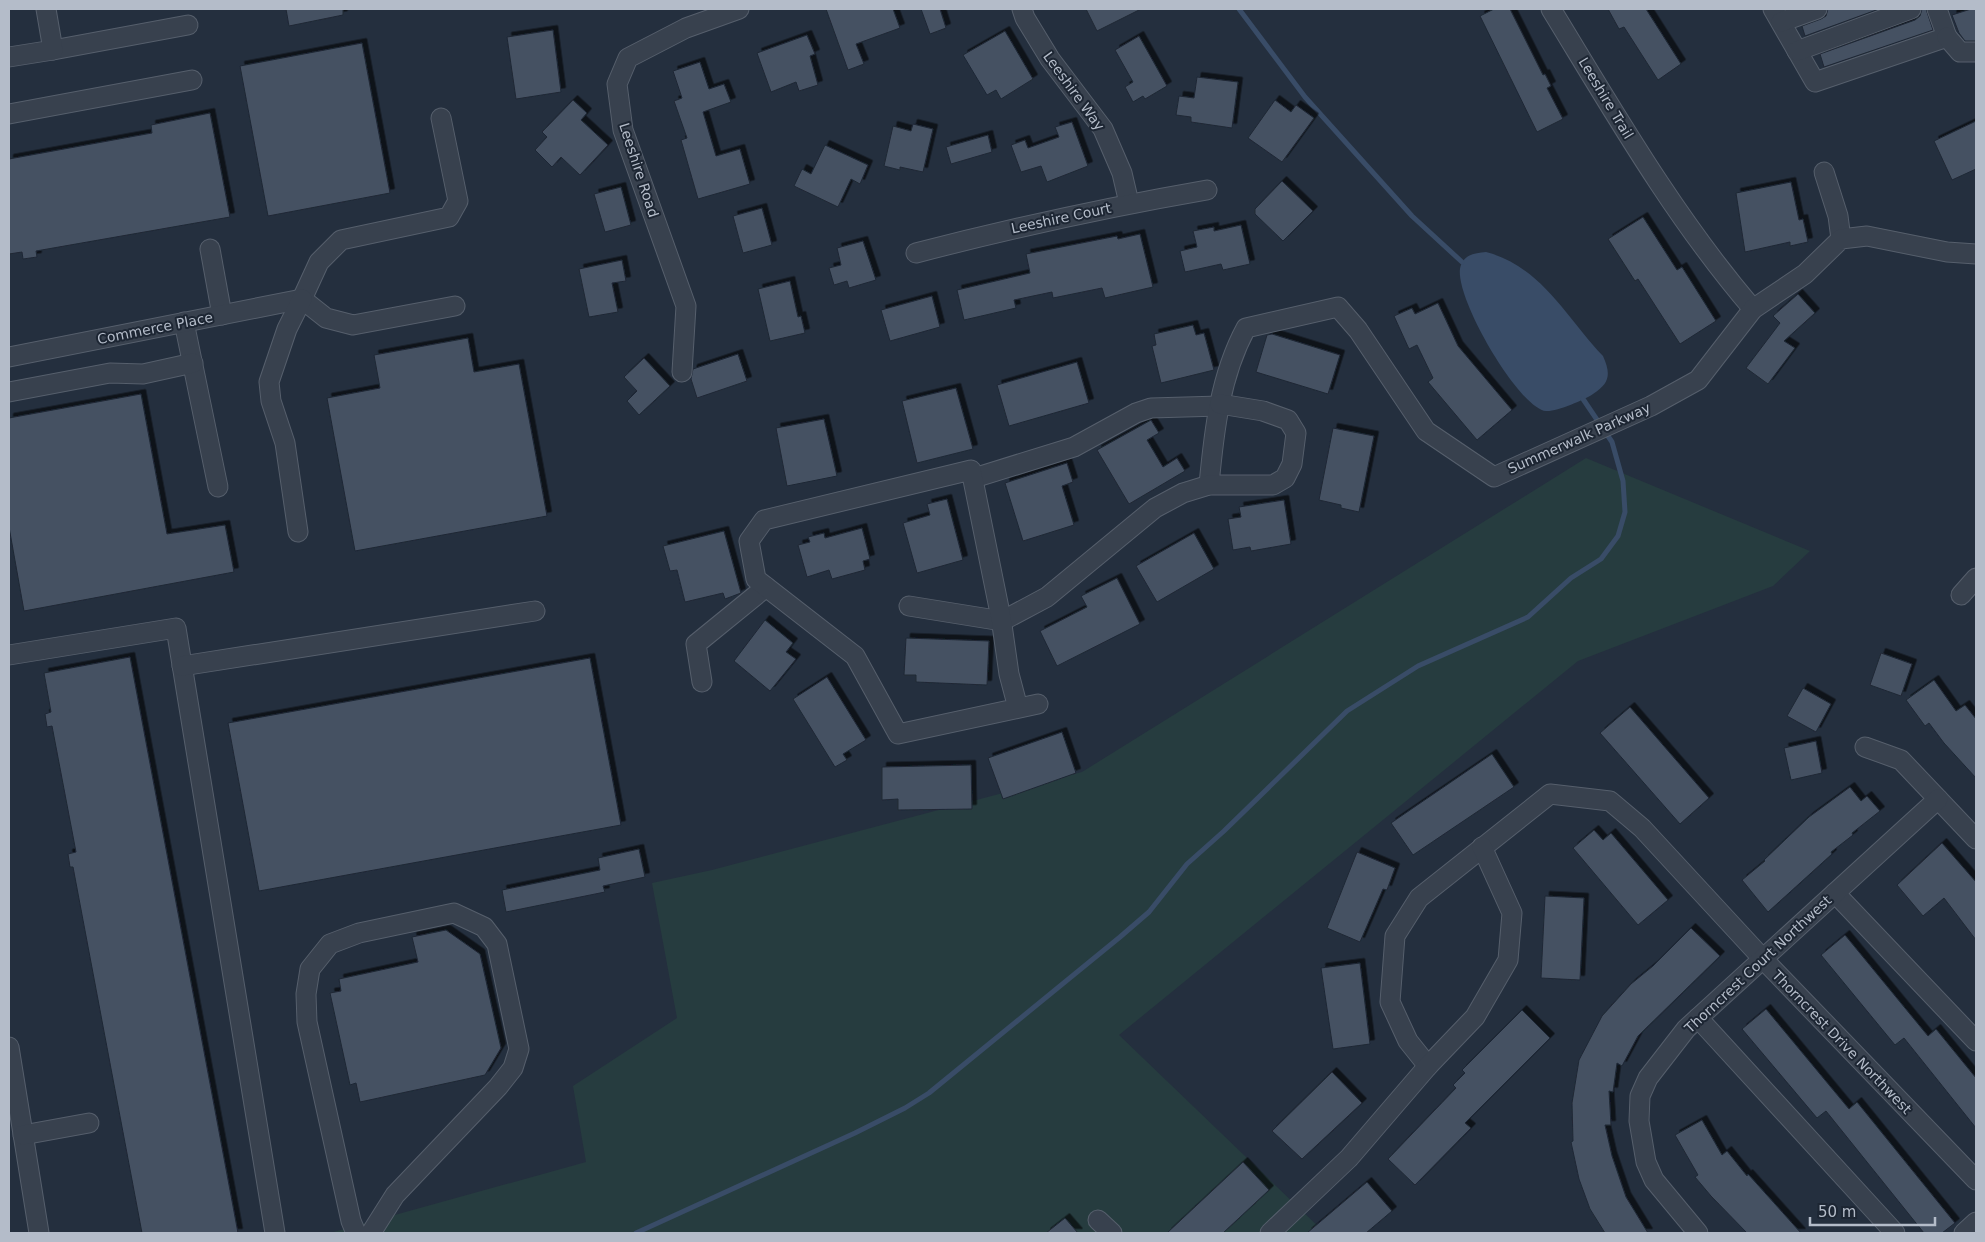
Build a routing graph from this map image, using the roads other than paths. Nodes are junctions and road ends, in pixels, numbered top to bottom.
1 (46, 9) edge
2 (739, 9) edge
3 (1022, 9) edge
4 (1552, 9) edge
5 (1817, 9) edge
6 (1911, 9) edge
7 (1943, 11) edge
8 (1777, 16) edge
9 (188, 25) dead end
10 (1947, 37) junction
11 (53, 50) junction
12 (1797, 51) junction
13 (1976, 52) edge
14 (9, 57) edge
15 (192, 80) dead end
16 (9, 114) edge
17 (441, 118) dead end
18 (1824, 172) dead end
19 (1207, 190) dead end
20 (1129, 203) junction
21 (1841, 239) junction
22 (210, 249) dead end
23 (916, 253) dead end
24 (1976, 254) edge
25 (302, 299) junction
26 (455, 306) dead end
27 (1753, 309) junction
28 (222, 315) junction
29 (184, 322) junction
30 (9, 356) edge
31 (193, 363) junction
32 (682, 372) dead end
33 (9, 392) edge
34 (1220, 405) junction
35 (973, 474) junction
36 (1209, 484) junction
37 (218, 487) dead end
38 (298, 532) dead end
39 (1976, 578) edge
40 (766, 587) junction
41 (1961, 595) dead end
42 (909, 606) dead end
43 (535, 611) dead end
44 (1002, 621) junction
45 (9, 655) edge
46 (182, 666) junction
47 (702, 682) dead end
48 (1038, 704) dead end
49 (1018, 708) junction
50 (1865, 747) dead end
51 (1938, 799) junction
52 (1976, 839) edge
53 (1482, 847) junction
54 (1835, 893) junction
55 (1763, 960) junction
56 (1698, 1018) junction
57 (1976, 1042) edge
58 (9, 1047) edge
59 (1428, 1066) junction
60 (89, 1123) dead end
61 (23, 1135) junction
62 (1976, 1180) edge
63 (1098, 1220) dead end
64 (1976, 1222) edge
65 (39, 1233) edge
66 (275, 1233) edge
67 (356, 1233) edge
68 (371, 1233) edge
69 (1112, 1233) edge
70 (1270, 1233) edge
71 (1698, 1233) edge
72 (1895, 1233) edge
73 (1964, 1233) edge

1 - 11 street
2 - 32 street, Leeshire Road
3 - 20 street, Leeshire Way
4 - 27 street, Leeshire Trail
5 - 8 street
6 - 12 street
7 - 10 street
8 - 12 street
9 - 11 street
10 - 12 street
10 - 13 street
11 - 14 street
15 - 16 street
17 - 25 street
18 - 21 street
19 - 20 street, Leeshire Court
20 - 23 street, Leeshire Court
21 - 24 street
21 - 27 street, Summerwalk Parkway
22 - 28 street
25 - 26 street
25 - 28 street, Commerce Place
25 - 38 street
27 - 34 street, Summerwalk Parkway
28 - 29 street, Commerce Place
29 - 30 street, Commerce Place
29 - 31 street
31 - 33 street
31 - 37 street
34 - 35 street
34 - 36 street, Summerwalk Parkway
34 - 36 street
35 - 40 street
35 - 44 street
36 - 44 street
39 - 41 street
40 - 47 street
40 - 49 street
42 - 44 street
43 - 46 street
44 - 49 street
45 - 46 street
46 - 66 street
48 - 49 street
50 - 51 street
51 - 52 street
51 - 54 street, Thorncrest Court Northwest
53 - 55 street, Thorncrest Drive Northwest
53 - 59 street
53 - 59 street, Thorncrest Drive Northwest
54 - 55 street, Thorncrest Court Northwest
54 - 57 street
55 - 56 street, Thorncrest Court Northwest
55 - 62 street, Thorncrest Drive Northwest
56 - 71 street, Thorncrest Court Northwest
56 - 72 street
58 - 61 street
59 - 70 street
60 - 61 street
61 - 65 street
63 - 69 street
64 - 73 street
67 - 68 street

